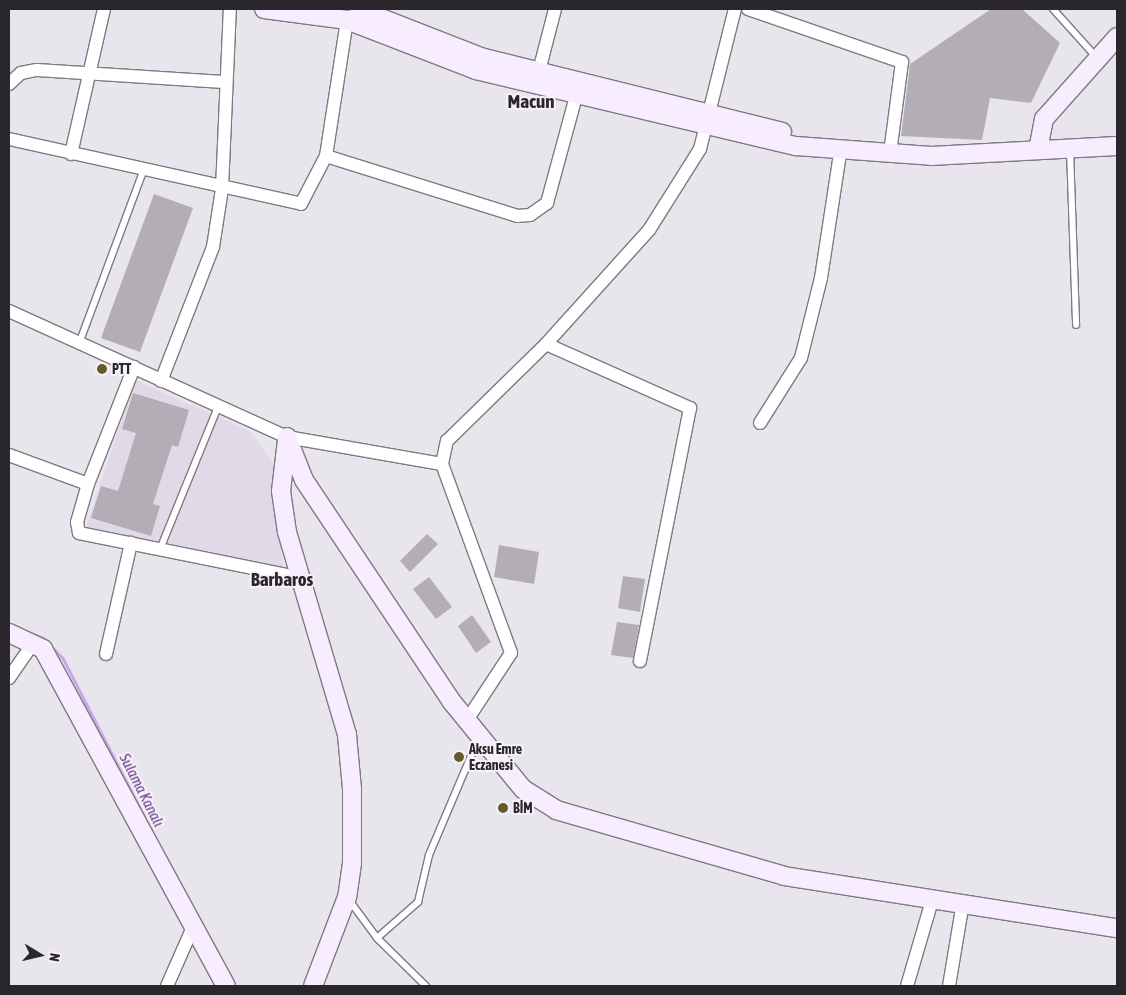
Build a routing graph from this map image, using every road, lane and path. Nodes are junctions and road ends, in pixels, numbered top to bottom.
1 (104, 9) edge
2 (230, 9) edge
3 (264, 9) edge
4 (555, 9) edge
5 (735, 9) edge
6 (748, 9) edge
7 (1053, 9) edge
8 (352, 14) edge
9 (1117, 37) edge
10 (1096, 57) junction
11 (539, 71) junction
12 (89, 74) junction
13 (224, 82) junction
14 (9, 84) edge
15 (576, 96) junction
16 (709, 119) junction
17 (9, 139) edge
18 (1117, 146) edge
19 (839, 148) junction
20 (1070, 149) junction
21 (1038, 150) junction
22 (890, 152) junction
23 (71, 154) junction
24 (326, 156) junction
25 (144, 169) junction
26 (222, 189) junction
27 (9, 311) edge
28 (1076, 325) dead end
29 (80, 341) junction
30 (546, 344) junction
31 (134, 367) junction
32 (161, 381) junction
33 (218, 407) junction
34 (760, 423) dead end
35 (287, 437) junction
36 (9, 455) edge
37 (442, 464) junction
38 (88, 484) junction
39 (131, 543) junction
40 (160, 549) junction
41 (298, 577) junction
42 (9, 633) edge
43 (34, 642) junction
44 (106, 654) dead end
45 (640, 661) dead end
46 (9, 678) edge
47 (467, 720) junction
48 (479, 736) junction
49 (347, 897) junction
50 (933, 897) junction
51 (963, 902) junction
52 (193, 927) junction
53 (1117, 928) edge
54 (377, 938) junction
55 (167, 986) edge
56 (226, 986) edge
57 (313, 986) edge
58 (426, 986) edge
59 (907, 986) edge
60 (949, 986) edge

1 - 12 street
2 - 13 street
3 - 8 street
4 - 11 street
5 - 16 street
6 - 22 street
7 - 10 lane
8 - 11 street
8 - 15 street
8 - 24 street
9 - 10 street
10 - 21 street
11 - 16 street
12 - 13 street
12 - 14 street
12 - 23 street
13 - 26 street
15 - 16 street
15 - 24 street
16 - 19 street
16 - 30 street
17 - 23 street
18 - 20 street
19 - 22 street
19 - 34 street
20 - 21 street
20 - 28 lane
21 - 22 street
23 - 25 street
24 - 26 street
25 - 26 street
25 - 29 lane
26 - 32 street
27 - 29 street
29 - 31 street
30 - 37 street
30 - 45 street
31 - 32 street
31 - 38 street
32 - 33 street
33 - 35 street
33 - 40 lane
35 - 37 street
35 - 41 street
35 - 47 street
36 - 38 street
37 - 47 street
38 - 39 street
39 - 40 street
39 - 44 street
40 - 41 street
41 - 49 street
42 - 43 street
43 - 46 street
43 - 52 street
47 - 48 street
48 - 50 street
48 - 54 lane
49 - 54 lane
49 - 57 street
50 - 51 street
50 - 59 street
51 - 53 street
51 - 60 street
52 - 55 street
52 - 56 street
54 - 58 lane

